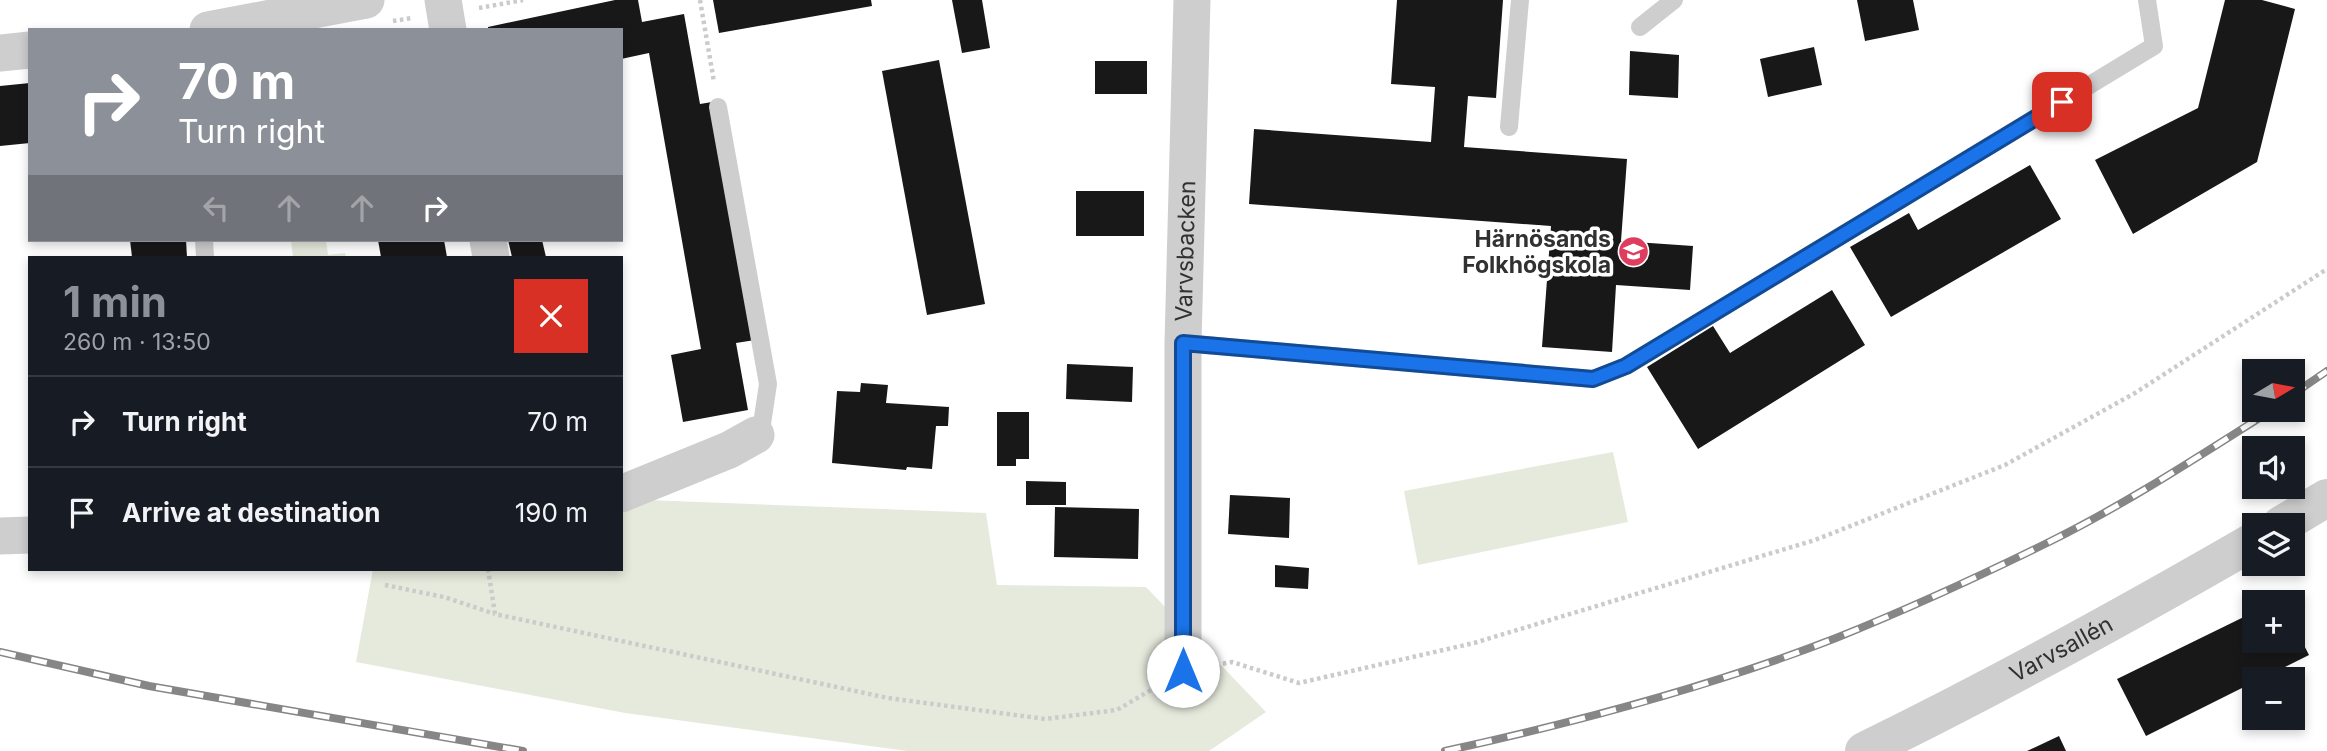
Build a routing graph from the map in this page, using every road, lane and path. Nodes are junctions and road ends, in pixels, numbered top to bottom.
1 (366, 0) edge
2 (443, 0) edge
3 (700, 0) edge
4 (1192, 0) edge
5 (1520, 0) edge
6 (1674, 0) edge
7 (2147, 0) edge
8 (1640, 27) dead end
9 (219, 28) edge
10 (448, 28) edge
11 (28, 50) edge
12 (0, 53) edge
13 (714, 81) dead end
14 (718, 107) dead end
15 (1508, 127) dead end
16 (2327, 269) edge
17 (1183, 343) junction
18 (756, 435) joint
19 (623, 493) edge
20 (2327, 498) edge
21 (2301, 513) edge
22 (28, 535) edge
23 (0, 536) edge
24 (2242, 548) edge
25 (488, 571) edge
26 (385, 585) dead end
27 (495, 614) junction
28 (1183, 671) junction
29 (1864, 751) edge

1 - 9 street
2 - 10 street
3 - 13 path
4 - 17 street, Varvsbacken
5 - 15 lane
6 - 8 lane
7 - 17 lane
11 - 12 street
14 - 18 lane
16 - 28 path
17 - 28 street, Varvsbacken
18 - 19 street
20 - 21 street
22 - 23 street
24 - 29 street, Varvsallén
25 - 27 path
26 - 27 path
27 - 28 path

